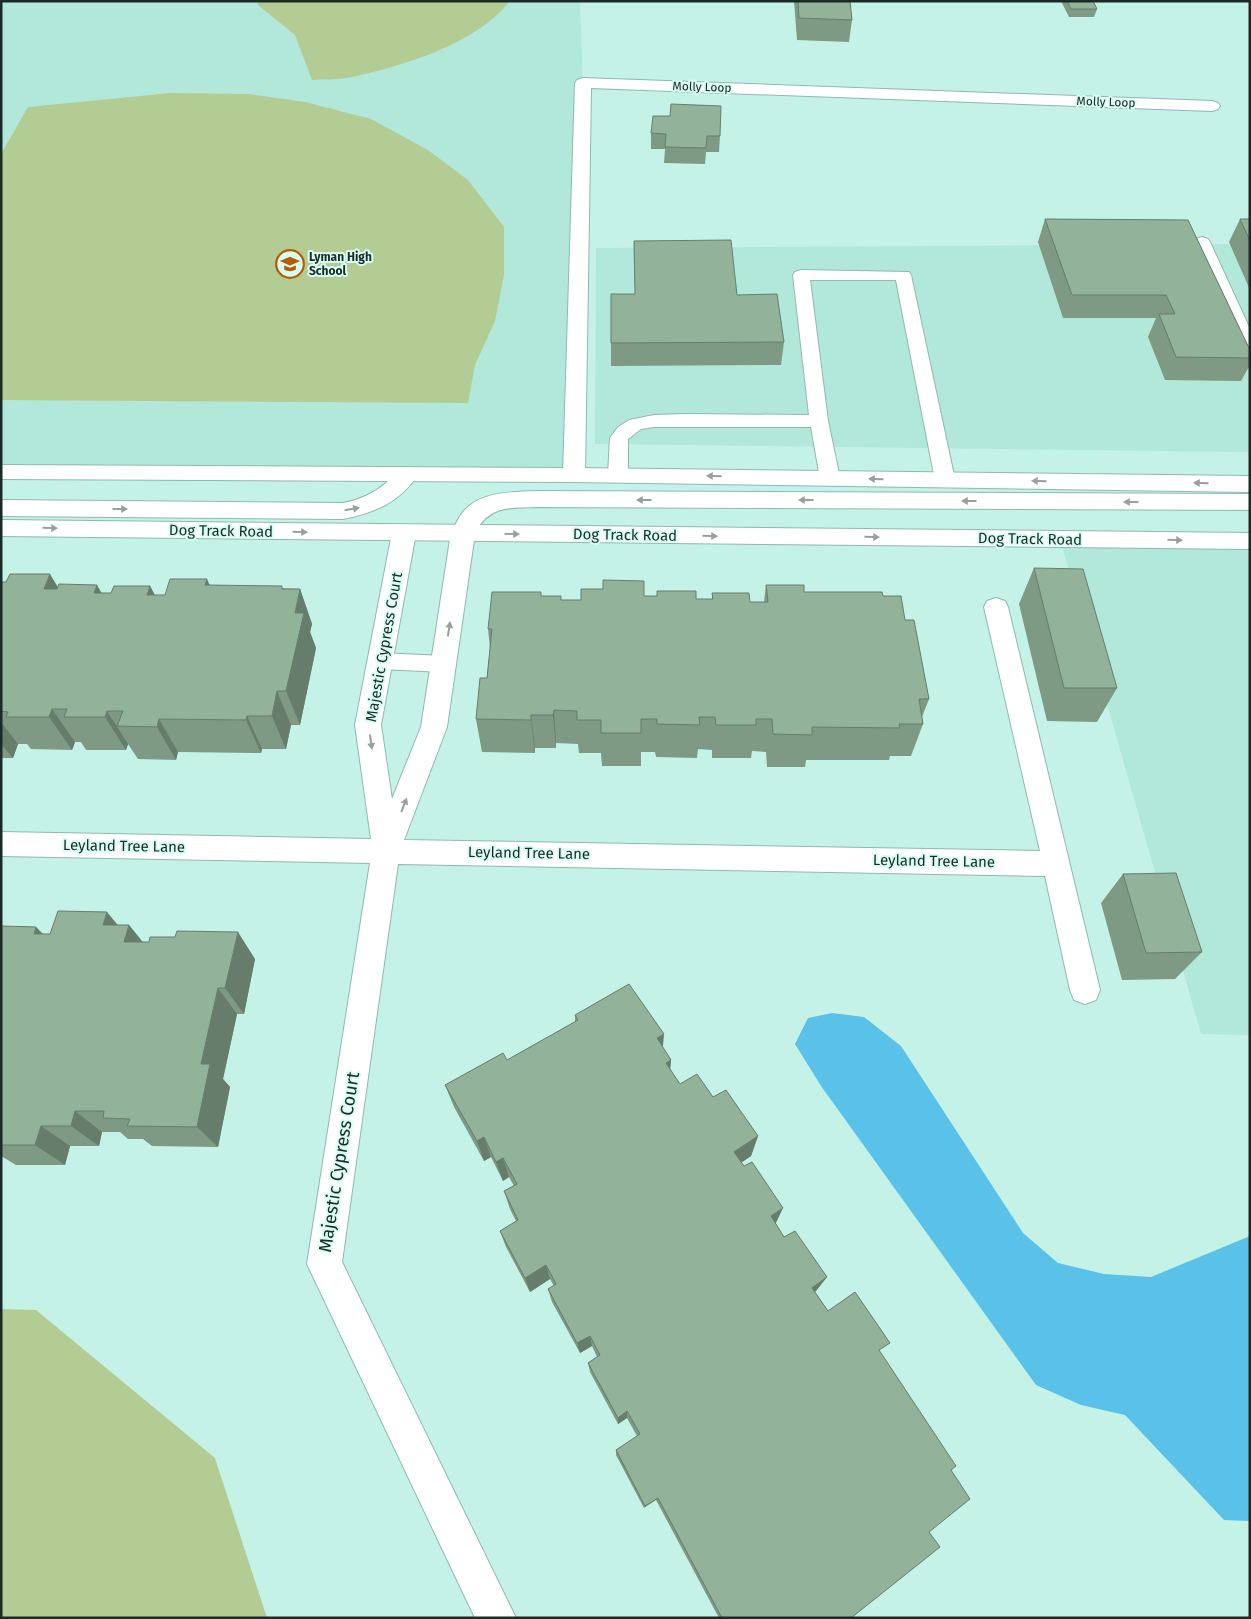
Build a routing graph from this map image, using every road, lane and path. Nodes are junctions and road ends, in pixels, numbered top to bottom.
1 (1212, 106) dead end
2 (1202, 242) dead end
3 (1250, 348) edge
4 (819, 421) junction
5 (1, 472) edge
6 (407, 474) junction
7 (574, 475) junction
8 (618, 475) junction
9 (830, 478) junction
10 (945, 480) junction
11 (1250, 484) edge
12 (1250, 502) edge
13 (1, 508) edge
14 (1, 528) edge
15 (404, 534) junction
16 (463, 534) junction
17 (1250, 541) edge
18 (996, 607) dead end
19 (380, 661) junction
20 (444, 664) junction
21 (1, 844) edge
22 (386, 850) junction
23 (1057, 864) junction
24 (1085, 990) dead end
25 (496, 1618) edge

1 - 7 street, Molly Loop
2 - 3 lane
4 - 8 lane
4 - 9 lane
4 - 10 lane
5 - 6 street
6 - 7 street
13 -> 6 street
7 - 8 street
9 -> 8 street
10 -> 9 street
11 -> 10 street
12 -> 16 street
14 -> 15 street, Dog Track Road
15 - 16 street, Dog Track Road
15 - 19 street, Majestic Cypress Court
16 -> 17 street, Dog Track Road
20 -> 16 street, Majestic Cypress Court
18 - 23 street
19 - 20 lane
19 -> 22 street, Majestic Cypress Court
22 -> 20 street, Majestic Cypress Court
21 - 22 street, Leyland Tree Lane
22 - 23 street, Leyland Tree Lane
22 - 25 street, Majestic Cypress Court
23 - 24 street

